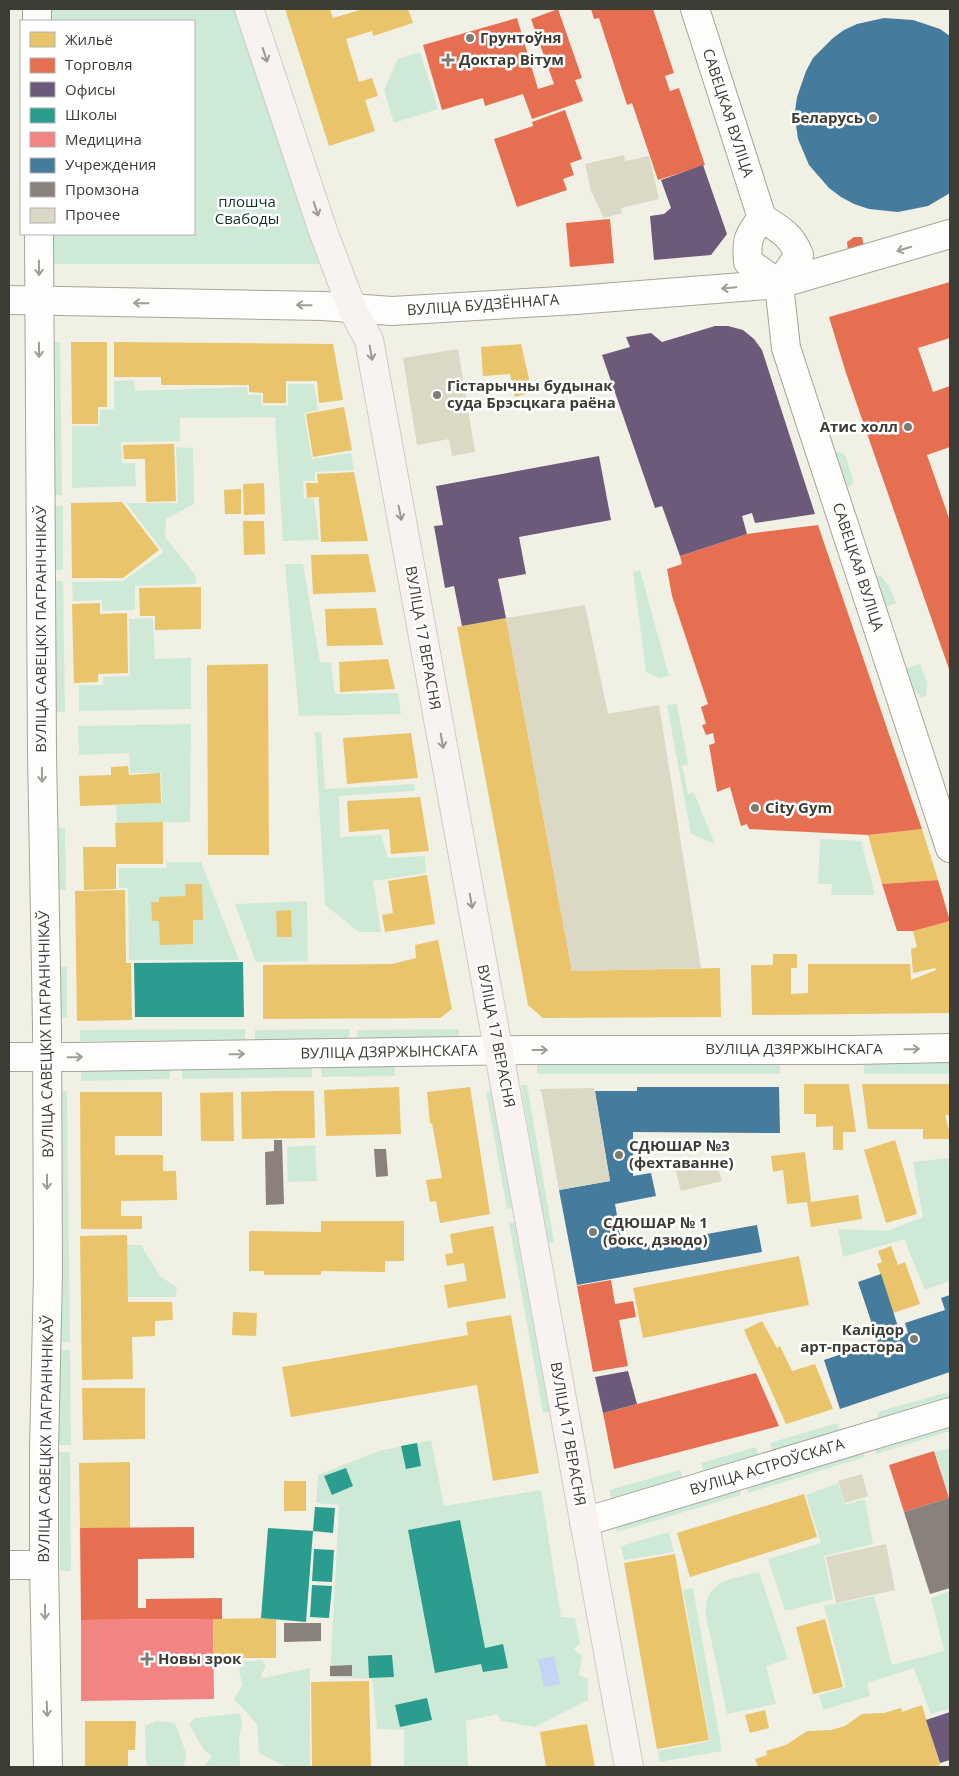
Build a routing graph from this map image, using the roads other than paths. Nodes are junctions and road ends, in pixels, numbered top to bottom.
1 (249, 9) edge
2 (695, 9) edge
3 (762, 218) junction
4 (950, 234) edge
5 (38, 235) edge
6 (779, 284) junction
7 (9, 300) edge
8 (39, 301) junction
9 (352, 308) junction
10 (950, 848) edge
11 (950, 1048) edge
12 (498, 1050) junction
13 (9, 1057) edge
14 (47, 1058) junction
15 (950, 1412) edge
16 (584, 1522) junction
17 (9, 1565) edge
18 (44, 1565) junction
19 (48, 1767) edge
20 (629, 1767) edge

1 -> 9 main road
2 - 3 street, САВЕЦКАЯ ВУЛІЦА
3 - 6 street
3 - 6 street
4 -> 6 street, ВУЛІЦА БУДЗЁННАГА
5 -> 8 street
6 -> 9 street, ВУЛІЦА БУДЗЁННАГА
6 - 10 street, САВЕЦКАЯ ВУЛІЦА
7 - 8 street, ВУЛІЦА БУДЗЁННАГА
9 -> 8 street, ВУЛІЦА БУДЗЁННАГА
8 -> 14 street, ВУЛІЦА САВЕЦКІХ ПАГРАНІЧНІКАЎ
9 -> 12 main road, ВУЛІЦА 17 ВЕРАСНЯ
12 -> 11 street, ВУЛІЦА ДЗЯРЖЫНСКАГА
14 -> 12 street, ВУЛІЦА ДЗЯРЖЫНСКАГА
12 - 16 main road, ВУЛІЦА 17 ВЕРАСНЯ
13 - 14 street, ВУЛІЦА ДЗЯРЖЫНСКАГА
14 -> 18 street, ВУЛІЦА САВЕЦКІХ ПАГРАНІЧНІКАЎ
15 - 16 street, ВУЛІЦА АСТРОЎСКАГА
16 - 20 main road, ВУЛІЦА 17 ВЕРАСНЯ
17 - 18 street
18 -> 19 street, ВУЛІЦА САВЕЦКІХ ПАГРАНІЧНІКАЎ

